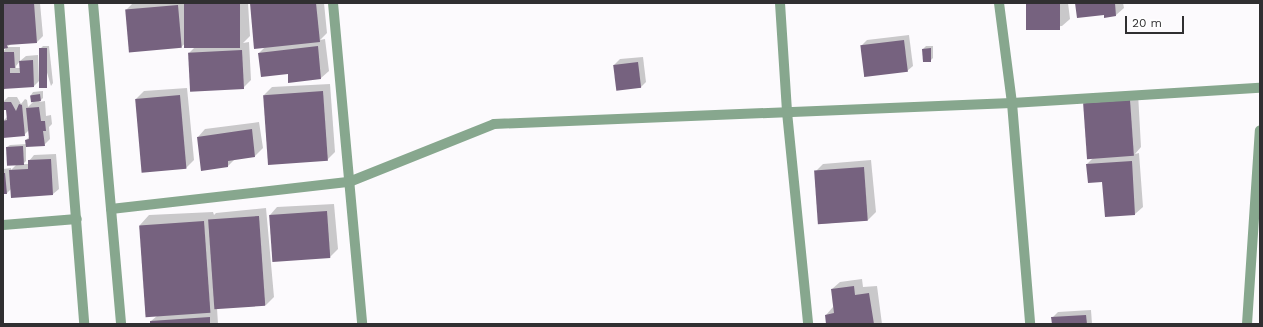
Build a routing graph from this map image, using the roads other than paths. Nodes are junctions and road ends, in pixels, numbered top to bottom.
1 (60, 3) edge
2 (93, 3) edge
3 (333, 3) edge
4 (780, 3) edge
5 (999, 3) edge
6 (1260, 88) edge
7 (1012, 103) junction
8 (788, 112) junction
9 (1260, 130) edge
10 (349, 182) junction
11 (111, 209) junction
12 (77, 218) junction
13 (3, 225) edge
14 (84, 324) edge
15 (121, 324) edge
16 (362, 324) edge
17 (808, 324) edge
18 (1030, 324) edge
19 (1247, 324) edge

1 - 12 street
2 - 11 street
3 - 10 street
4 - 8 street
5 - 7 street
6 - 7 street
7 - 8 street
7 - 18 street
8 - 10 street
8 - 17 street
9 - 19 street
10 - 11 street
10 - 16 street
11 - 15 street
12 - 13 street
12 - 14 street

